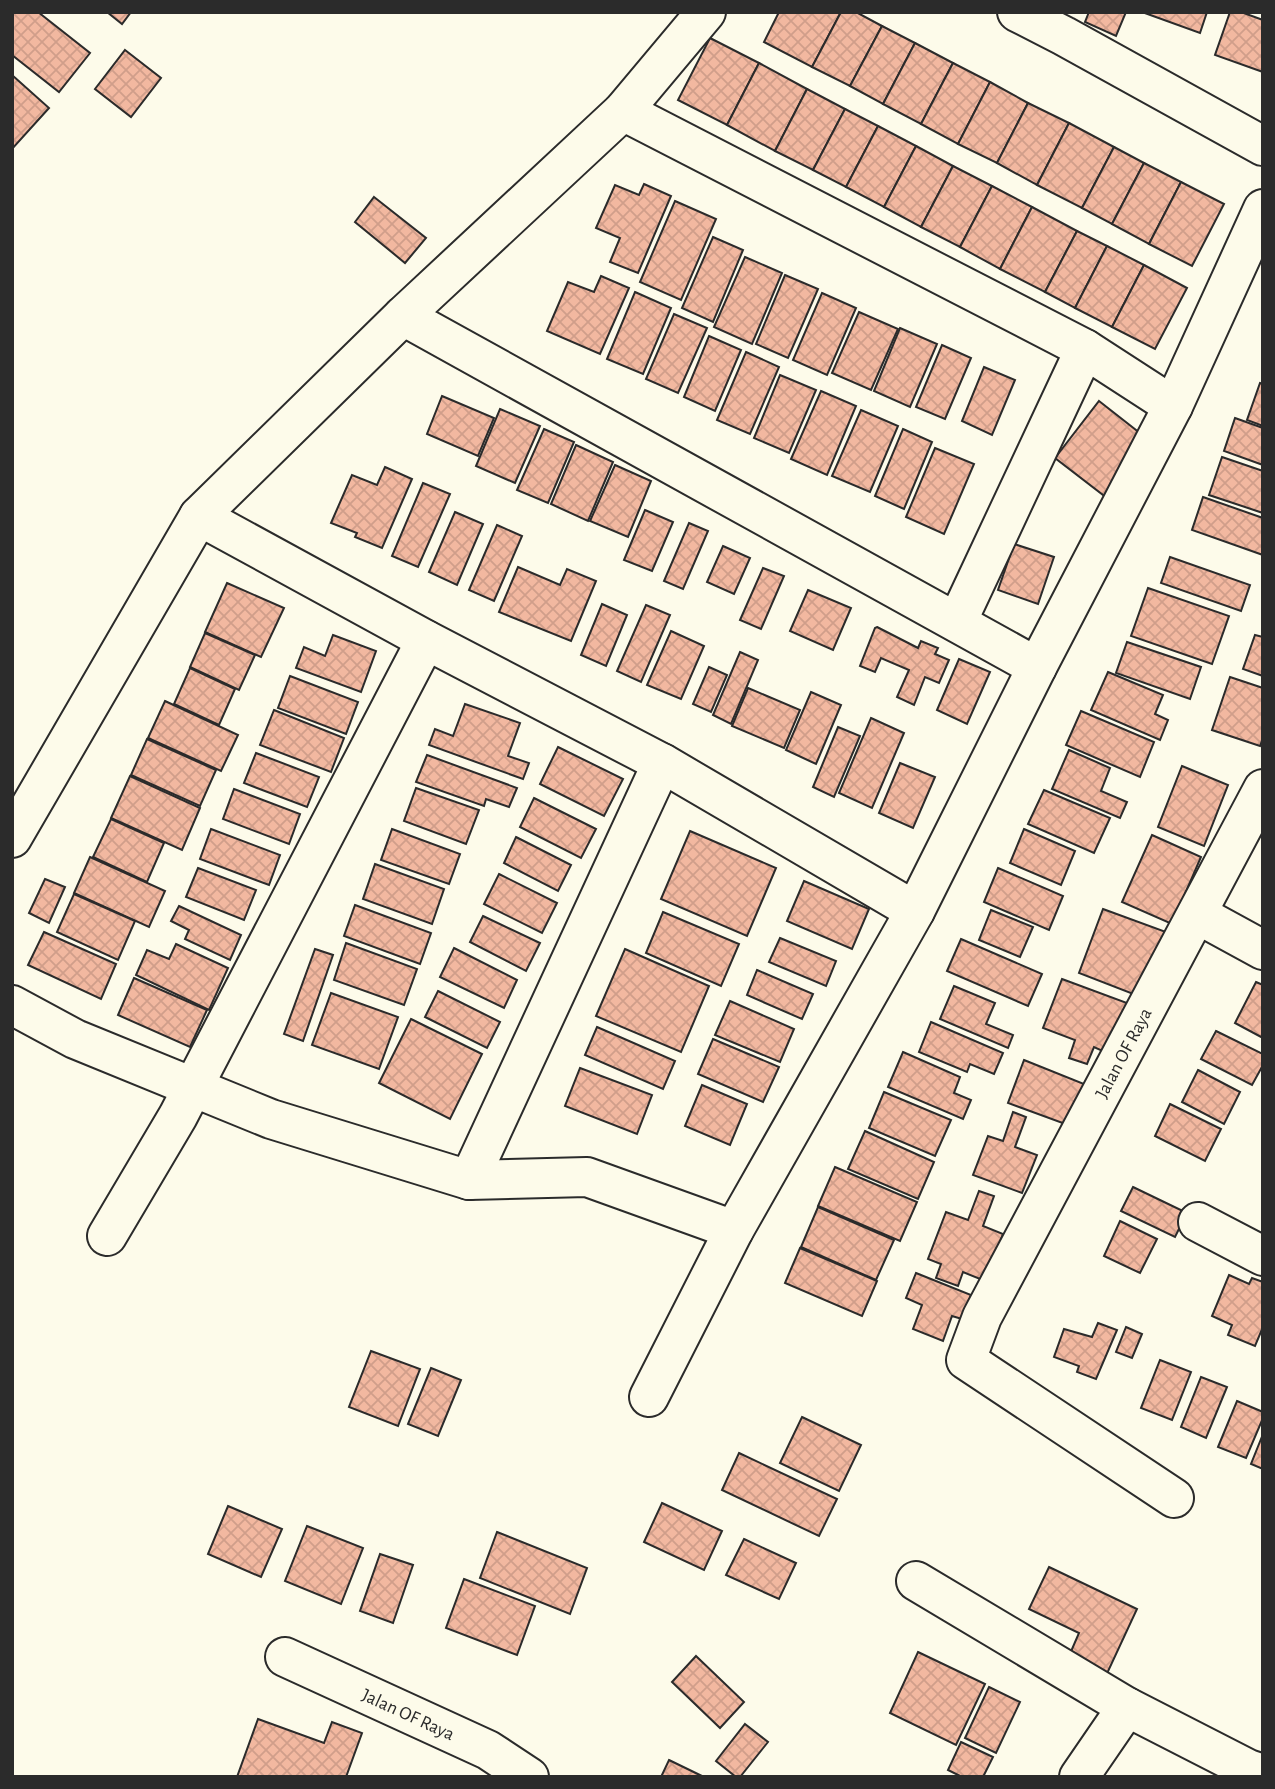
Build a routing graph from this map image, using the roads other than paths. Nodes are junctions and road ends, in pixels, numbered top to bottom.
1 (706, 12) edge
2 (1017, 12) edge
3 (623, 111) junction
4 (1263, 146) edge
5 (1263, 209) edge
6 (402, 316) junction
7 (1085, 349) junction
8 (1173, 406) junction
9 (200, 516) junction
10 (957, 622) junction
11 (426, 640) junction
12 (1037, 667) junction
13 (663, 763) junction
14 (1263, 789) edge
15 (12, 838) edge
16 (915, 911) junction
17 (1197, 914) junction
18 (1263, 950) edge
19 (12, 1005) edge
20 (193, 1086) junction
21 (468, 1180) junction
22 (1198, 1222) dead end
23 (734, 1230) junction
24 (107, 1236) dead end
25 (1263, 1256) edge
26 (649, 1397) dead end
27 (1174, 1498) dead end
28 (916, 1581) dead end
29 (285, 1657) dead end
30 (1127, 1707) junction
31 (1263, 1774) edge
32 (529, 1777) edge
33 (1079, 1777) edge

1 - 3 street
2 - 4 street
3 - 6 street
3 - 7 street
5 - 8 street
6 - 9 street
6 - 10 street
7 - 8 street
7 - 10 street
8 - 12 street
9 - 11 street
9 - 15 street
10 - 12 street
11 - 13 street
11 - 20 street
12 - 16 street
13 - 16 street
13 - 21 street
14 - 17 street, Jalan OF Raya
16 - 23 street
17 - 18 street
17 - 27 street, Jalan OF Raya
19 - 20 street
20 - 21 street
20 - 24 street
21 - 23 street
22 - 25 street
23 - 26 street
28 - 30 street
29 - 32 street, Jalan OF Raya
30 - 31 street
30 - 33 street

